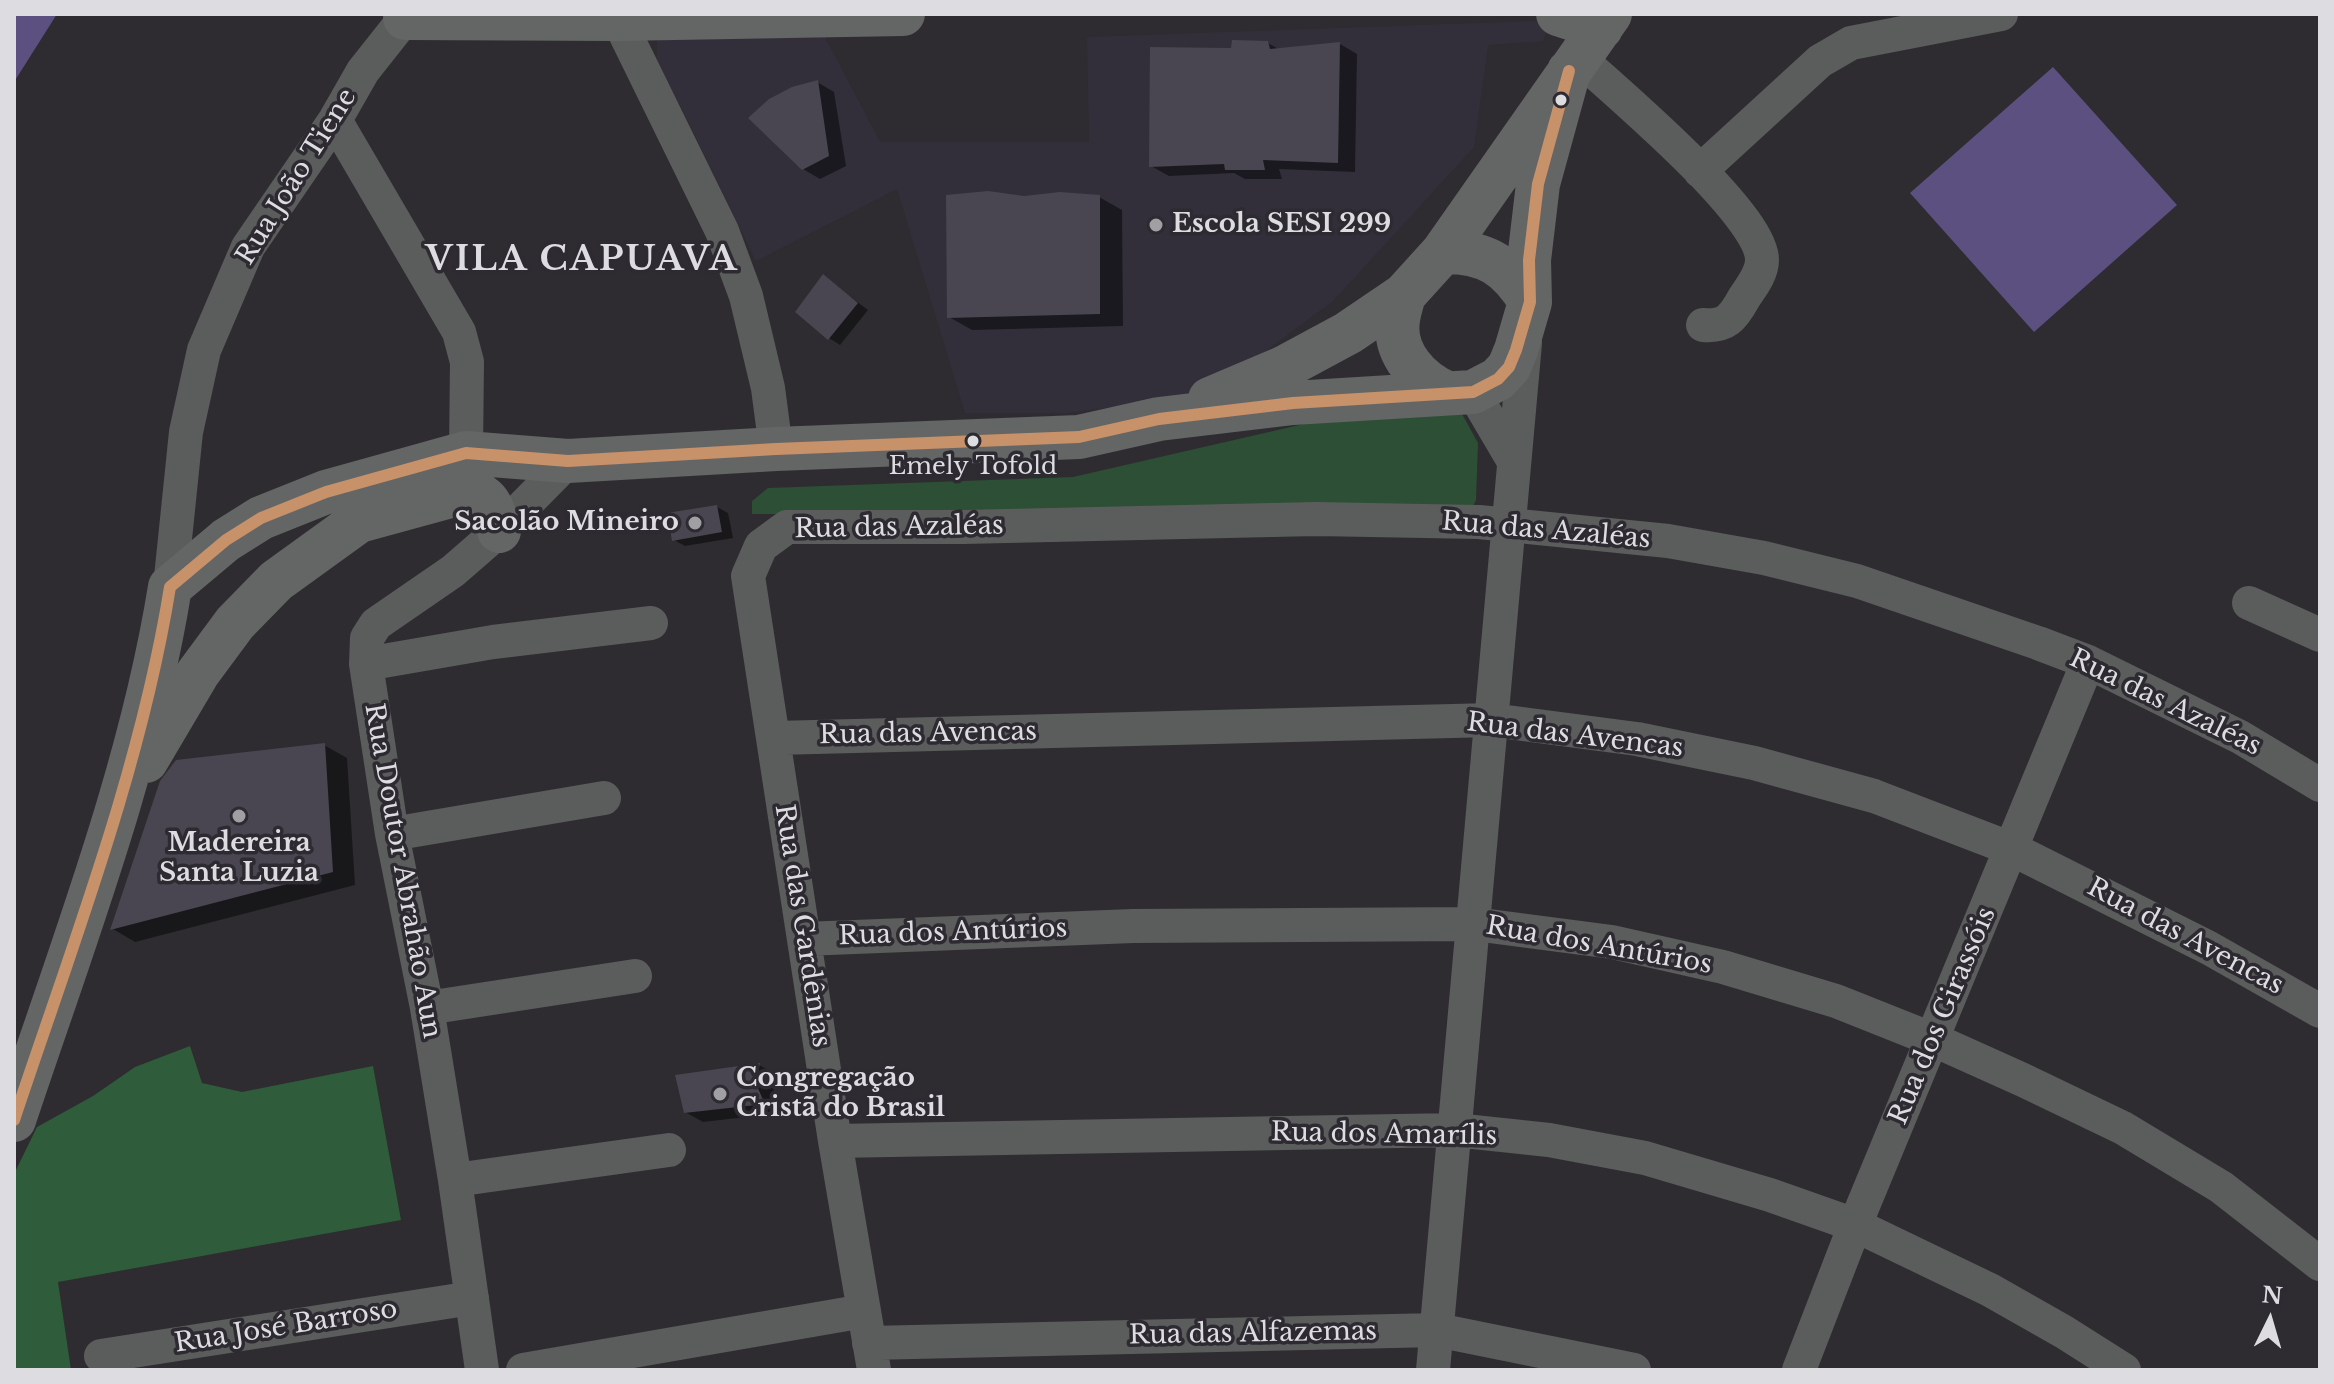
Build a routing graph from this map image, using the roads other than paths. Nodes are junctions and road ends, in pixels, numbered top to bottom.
1 (903, 14) edge
2 (1558, 14) edge
3 (2001, 14) edge
4 (406, 16) edge
5 (618, 19) junction
6 (1590, 43) edge
7 (335, 120) junction
8 (1700, 171) junction
9 (1443, 252) junction
10 (1404, 295) junction
11 (1530, 302) junction
12 (1703, 325) dead end
13 (1460, 392) junction
14 (1159, 419) junction
15 (776, 449) junction
16 (1513, 460) junction
17 (568, 461) junction
18 (464, 467) junction
19 (359, 521) junction
20 (1510, 524) junction
21 (499, 531) junction
22 (748, 576) joint
23 (170, 587) junction
24 (2249, 603) dead end
25 (235, 623) junction
26 (651, 623) dead end
27 (2320, 635) edge
28 (2088, 662) junction
29 (366, 664) junction
30 (1492, 720) junction
31 (775, 738) junction
32 (2320, 785) edge
33 (604, 798) dead end
34 (115, 815) junction
35 (392, 834) junction
36 (2012, 849) junction
37 (1474, 924) junction
38 (804, 939) junction
39 (635, 976) dead end
40 (427, 1008) junction
41 (2320, 1011) edge
42 (1934, 1040) junction
43 (14, 1120) edge
44 (1455, 1130) junction
45 (835, 1141) junction
46 (669, 1150) dead end
47 (455, 1180) junction
48 (1855, 1225) junction
49 (2320, 1264) edge
50 (472, 1298) junction
51 (1437, 1330) junction
52 (869, 1341) edge
53 (101, 1356) dead end
54 (482, 1370) edge
55 (523, 1370) edge
56 (1433, 1370) edge
57 (1634, 1370) edge
58 (1799, 1370) edge
59 (2124, 1370) edge

1 - 5 main road
2 - 6 main road
3 - 8 street
4 - 5 main road
4 - 7 street, Rua João Tiene
5 - 15 street
6 - 8 street
6 - 9 main road
6 - 11 main road
7 - 18 street
7 - 23 street, Rua João Tiene
8 - 12 street
9 - 10 main road
9 - 11 main road
10 - 13 main road
10 - 14 main road
11 - 13 main road
11 - 16 street
13 - 14 main road
13 - 16 street
14 - 15 main road
15 - 17 main road
16 - 20 street
17 - 18 main road
17 - 21 street, Rua Doutor Abrahão Aun
18 - 19 main road
18 - 23 main road
19 - 21 main road
19 - 25 main road
20 - 22 street, Rua das Azaléas
20 - 28 street, Rua das Azaléas
20 - 30 street
21 - 29 street, Rua Doutor Abrahão Aun
22 - 31 street, Rua das Gardênias
23 - 25 main road
23 - 34 main road
24 - 27 street
25 - 34 main road
26 - 29 street
28 - 32 street, Rua das Azaléas
28 - 36 street, Rua dos Girassóis
29 - 35 street, Rua Doutor Abrahão Aun
30 - 31 street, Rua das Avencas
30 - 36 street, Rua das Avencas
30 - 37 street
31 - 38 street, Rua das Gardênias
33 - 35 street
34 - 43 main road
35 - 40 street, Rua Doutor Abrahão Aun
36 - 41 street, Rua das Avencas
36 - 42 street, Rua dos Girassóis
37 - 38 street, Rua dos Antúrios
37 - 42 street, Rua dos Antúrios
37 - 44 street
38 - 45 street, Rua das Gardênias
39 - 40 street
40 - 47 street, Rua Doutor Abrahão Aun
42 - 48 street, Rua dos Girassóis
42 - 49 street, Rua dos Antúrios
44 - 45 street, Rua dos Amarílis
44 - 48 street, Rua dos Amarílis
44 - 51 street
45 - 52 street, Rua das Gardênias
46 - 47 street
47 - 50 street, Rua Doutor Abrahão Aun
48 - 58 street, Rua dos Girassóis
48 - 59 street, Rua dos Amarílis
50 - 53 street, Rua José Barroso
50 - 54 street, Rua Doutor Abrahão Aun
51 - 52 street, Rua das Alfazemas
51 - 56 street
51 - 57 street, Rua das Alfazemas
52 - 55 street, Rua das Alfazemas

